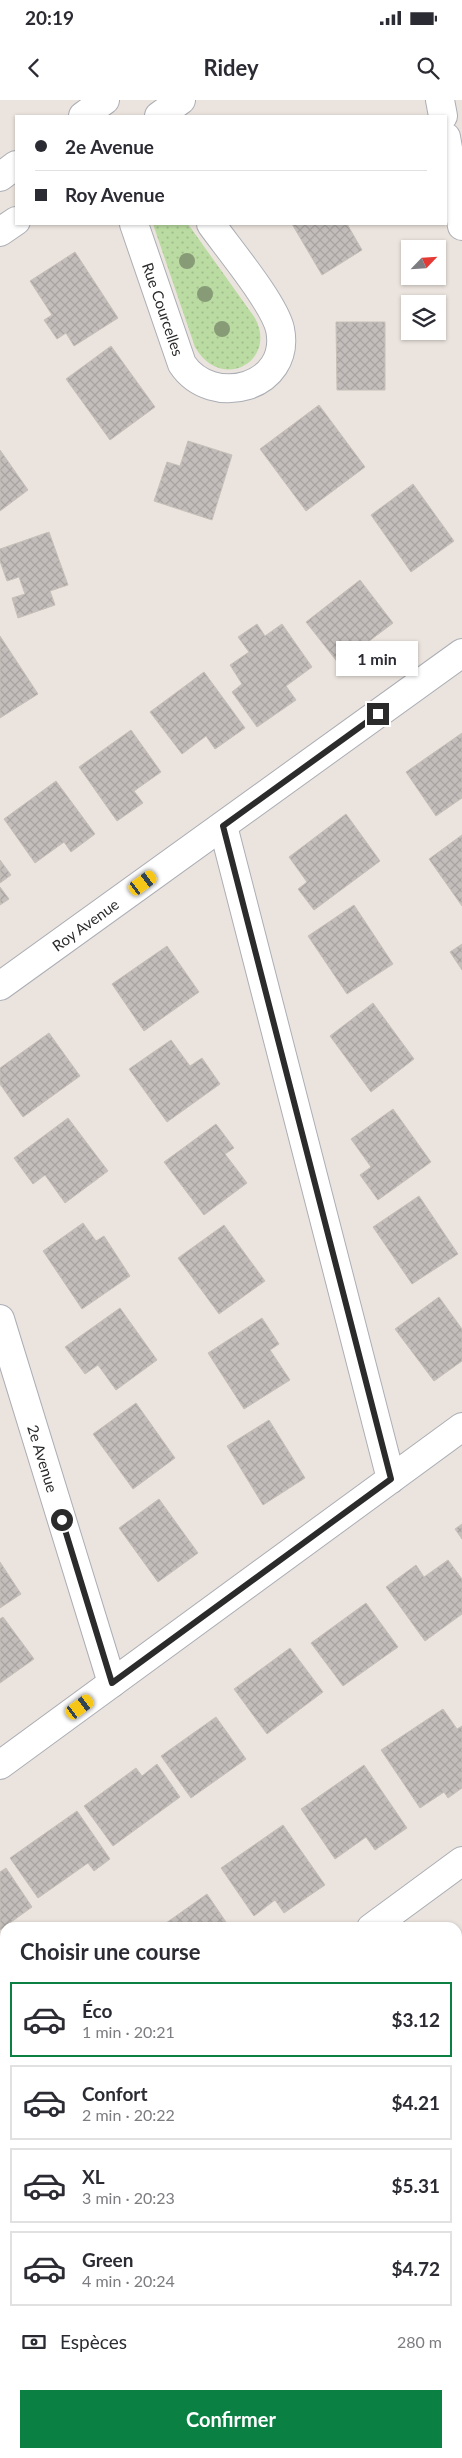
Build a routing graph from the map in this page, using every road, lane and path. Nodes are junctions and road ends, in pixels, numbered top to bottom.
1 (105, 100) edge
2 (181, 100) edge
3 (440, 100) edge
4 (84, 115) edge
5 (160, 115) edge
6 (442, 115) edge
7 (447, 143) edge
8 (15, 166) edge
9 (0, 177) edge
10 (15, 222) edge
11 (134, 225) edge
12 (212, 225) edge
13 (462, 226) edge
14 (0, 232) edge
15 (462, 653) edge
16 (223, 826) junction
17 (0, 986) edge
18 (0, 1320) edge
19 (462, 1427) edge
20 (391, 1479) junction
21 (112, 1683) junction
22 (0, 1765) edge
23 (462, 1861) edge
24 (379, 1922) edge

1 - 4 street
2 - 5 street
3 - 6 street
7 - 13 street
8 - 9 street
10 - 14 street
11 - 12 street, Rue Courcelles
15 - 16 street, Roy Avenue
16 - 17 street, Roy Avenue
16 - 20 street
18 - 21 street, 2e Avenue
19 - 20 street
20 - 21 street
21 - 22 street
23 - 24 street

